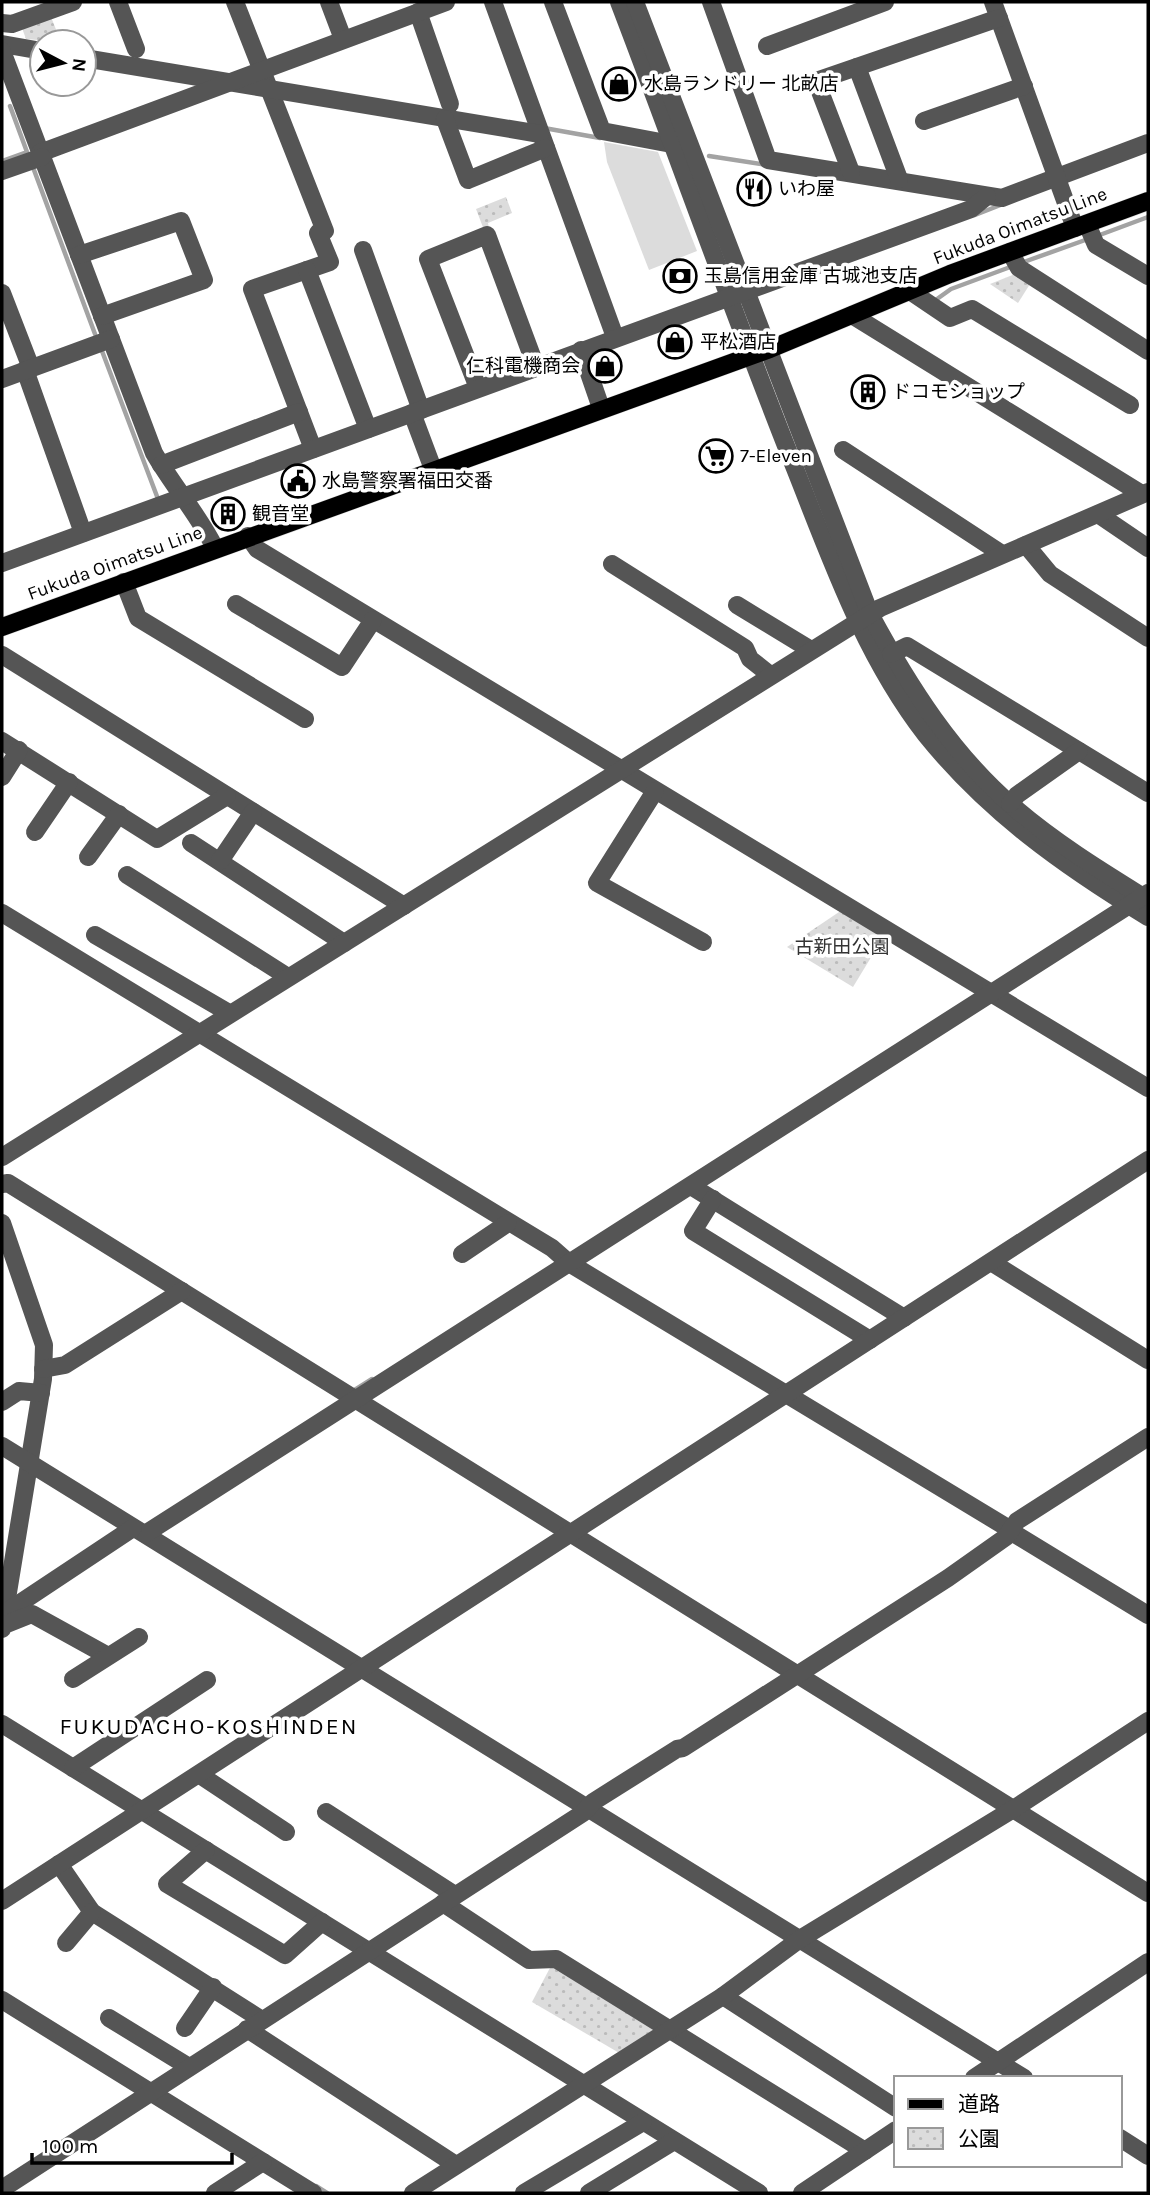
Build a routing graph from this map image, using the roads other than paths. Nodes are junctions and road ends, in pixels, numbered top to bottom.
1 (73, 2) edge
2 (118, 2) edge
3 (235, 2) edge
4 (330, 2) edge
5 (446, 2) edge
6 (493, 2) edge
7 (553, 2) edge
8 (619, 2) edge
9 (635, 2) edge
10 (711, 2) edge
11 (885, 2) edge
12 (1013, 2) edge
13 (996, 9) edge
14 (418, 12) junction
15 (2, 23) edge
16 (343, 38) junction
17 (2, 44) edge
18 (766, 46) dead end
19 (28, 49) edge
20 (136, 49) dead end
21 (2, 51) edge
22 (98, 60) edge
23 (857, 67) junction
24 (253, 80) junction
25 (1024, 86) junction
26 (448, 111) junction
27 (924, 121) dead end
28 (540, 134) junction
29 (1148, 143) edge
30 (673, 144) junction
31 (692, 149) junction
32 (41, 155) junction
33 (2, 171) edge
34 (851, 172) junction
35 (1057, 178) junction
36 (899, 179) junction
37 (984, 200) junction
38 (1148, 201) edge
39 (1087, 232) junction
40 (363, 250) dead end
41 (79, 256) junction
42 (1014, 261) junction
43 (307, 270) junction
44 (1148, 276) edge
45 (909, 291) junction
46 (2, 293) edge
47 (739, 294) junction
48 (852, 315) junction
49 (102, 316) junction
50 (9, 335) edge
51 (615, 337) junction
52 (111, 339) junction
53 (770, 349) junction
54 (580, 350) junction
55 (1148, 351) edge
56 (750, 356) junction
57 (536, 367) junction
58 (28, 369) junction
59 (2, 379) edge
60 (478, 388) junction
61 (1130, 405) dead end
62 (601, 408) junction
63 (417, 411) junction
64 (299, 412) junction
65 (368, 429) junction
66 (313, 449) junction
67 (843, 450) dead end
68 (161, 465) junction
69 (433, 469) junction
70 (1144, 493) edge
71 (184, 496) junction
72 (1101, 516) junction
73 (83, 533) junction
74 (248, 536) junction
75 (215, 548) junction
76 (1028, 548) junction
77 (1148, 548) edge
78 (1002, 554) junction
79 (2, 563) edge
80 (612, 564) dead end
81 (124, 582) junction
82 (236, 604) dead end
83 (737, 604) dead end
84 (864, 618) junction
85 (373, 620) junction
86 (2, 627) edge
87 (1148, 638) edge
88 (811, 650) junction
89 (891, 653) junction
90 (2, 655) edge
91 (769, 674) junction
92 (305, 719) dead end
93 (2, 741) edge
94 (19, 750) junction
95 (1079, 751) junction
96 (624, 772) junction
97 (2, 777) edge
98 (69, 782) junction
99 (656, 791) junction
100 (1148, 793) edge
101 (227, 796) junction
102 (1010, 804) junction
103 (253, 812) junction
104 (119, 814) junction
105 (35, 832) dead end
106 (191, 843) dead end
107 (88, 857) dead end
108 (220, 862) junction
109 (127, 875) dead end
110 (1142, 898) edge
111 (404, 906) junction
112 (2, 913) edge
113 (1148, 917) edge
114 (95, 935) dead end
115 (704, 942) dead end
116 (344, 943) junction
117 (288, 977) junction
118 (985, 991) junction
119 (229, 1013) junction
120 (203, 1034) junction
121 (1148, 1088) edge
122 (2, 1157) edge
123 (1148, 1160) edge
124 (2, 1184) edge
125 (691, 1185) junction
126 (713, 1199) junction
127 (2, 1223) edge
128 (508, 1223) junction
129 (462, 1254) dead end
130 (569, 1259) junction
131 (991, 1262) junction
132 (182, 1291) junction
133 (904, 1318) junction
134 (870, 1340) junction
135 (1148, 1360) edge
136 (43, 1369) junction
137 (789, 1391) junction
138 (41, 1393) junction
139 (351, 1395) junction
140 (2, 1402) edge
141 (1148, 1437) edge
142 (2, 1446) edge
143 (29, 1463) junction
144 (1012, 1528) junction
145 (139, 1531) junction
146 (573, 1534) junction
147 (1148, 1615) edge
148 (2, 1621) edge
149 (139, 1637) dead end
150 (108, 1657) junction
151 (365, 1668) junction
152 (795, 1672) junction
153 (73, 1679) dead end
154 (207, 1680) dead end
155 (1148, 1721) edge
156 (2, 1724) edge
157 (76, 1765) junction
158 (200, 1775) junction
159 (584, 1806) junction
160 (1015, 1808) junction
161 (143, 1811) junction
162 (326, 1812) dead end
163 (286, 1832) dead end
164 (206, 1850) junction
165 (59, 1864) junction
166 (1148, 1893) edge
167 (450, 1895) junction
168 (2, 1901) edge
169 (92, 1912) junction
170 (323, 1922) junction
171 (800, 1939) junction
172 (66, 1943) dead end
173 (364, 1948) junction
174 (1148, 1962) edge
175 (214, 1987) junction
176 (723, 1996) junction
177 (2, 2000) edge
178 (109, 2018) dead end
179 (256, 2020) junction
180 (185, 2028) dead end
181 (673, 2029) junction
182 (185, 2064) junction
183 (1003, 2064) junction
184 (978, 2076) edge
185 (1021, 2076) edge
186 (589, 2083) junction
187 (151, 2089) junction
188 (894, 2107) edge
189 (643, 2122) junction
190 (894, 2131) edge
191 (1122, 2139) edge
192 (674, 2141) junction
193 (865, 2151) junction
194 (1148, 2156) edge
195 (263, 2162) junction
196 (456, 2165) junction
197 (2, 2189) edge
198 (215, 2193) edge
199 (313, 2193) edge
200 (413, 2193) edge
201 (524, 2193) edge
202 (589, 2193) edge
203 (759, 2193) edge
204 (802, 2193) edge

1 - 15 street
2 - 20 street
3 - 24 street
4 - 16 street
5 - 14 street
6 - 28 street
7 - 30 street
8 - 30 street
9 - 31 street
10 - 34 street
11 - 18 street
12 - 13 street
13 - 23 street
13 - 25 street
14 - 16 street
14 - 26 street
16 - 24 street
17 - 19 street
21 - 32 street
22 - 24 street
23 - 34 street
23 - 36 street
24 - 26 street
24 - 32 street
24 - 43 street
25 - 27 street
25 - 35 street
26 - 28 street
26 - 28 street
28 - 51 street
29 - 35 street
30 - 31 street
30 - 47 street
31 - 47 street
32 - 33 street
32 - 41 street
34 - 36 street
35 - 37 street
35 - 39 street
36 - 37 street
37 - 47 street
38 - 39 main road, Fukuda Oimatsu Line
39 - 42 main road, Fukuda Oimatsu Line
39 - 44 street
40 - 63 street
41 - 49 street
41 - 49 street
42 - 45 main road, Fukuda Oimatsu Line
42 - 55 street
43 - 64 street
43 - 65 street
45 - 48 main road, Fukuda Oimatsu Line
45 - 61 street
46 - 50 street
47 - 51 street
47 - 53 street
47 - 56 street
48 - 53 main road, Fukuda Oimatsu Line
48 - 70 street
49 - 52 street
50 - 58 street
51 - 54 street
52 - 58 street
52 - 68 street
53 - 56 main road, Fukuda Oimatsu Line
53 - 84 street
54 - 57 street
54 - 62 street
56 - 62 main road, Fukuda Oimatsu Line
56 - 84 street
57 - 60 street
57 - 60 street
58 - 59 street
58 - 73 street
60 - 63 street
62 - 69 main road, Fukuda Oimatsu Line
63 - 65 street
63 - 69 street
64 - 66 street
64 - 68 street
65 - 66 street
66 - 71 street
67 - 78 street
68 - 71 street
69 - 74 main road, Fukuda Oimatsu Line
70 - 72 street
71 - 73 street
71 - 75 street
72 - 76 street
72 - 77 street
73 - 79 street
74 - 75 main road, Fukuda Oimatsu Line
74 - 85 street
75 - 81 main road, Fukuda Oimatsu Line
76 - 78 street
76 - 87 street
78 - 84 street
80 - 91 street
81 - 86 main road, Fukuda Oimatsu Line
81 - 92 street
82 - 85 street
83 - 88 street
84 - 88 street
84 - 89 street
84 - 110 street
85 - 96 street
88 - 91 street
89 - 95 street
89 - 102 street
90 - 101 street
91 - 96 street
93 - 94 street
94 - 97 street
94 - 98 street
95 - 100 street
95 - 102 street
96 - 99 street
96 - 111 street
98 - 104 street
98 - 105 street
99 - 115 street
99 - 118 street
101 - 103 street
101 - 104 street
102 - 110 street
103 - 108 street
103 - 111 street
104 - 107 street
106 - 108 street
108 - 116 street
109 - 117 street
110 - 113 street
110 - 118 street
111 - 116 street
112 - 120 street
114 - 119 street
116 - 117 street
117 - 119 street
118 - 121 street
118 - 125 street
119 - 120 street
120 - 122 street
120 - 128 street
123 - 131 street
124 - 132 street
125 - 126 street
125 - 130 street
126 - 133 street
126 - 134 street
127 - 136 street
128 - 129 street
128 - 130 street
130 - 137 street
130 - 139 street
131 - 133 street
131 - 135 street
132 - 136 street
132 - 139 street
133 - 134 street
134 - 137 street
136 - 138 street
137 - 144 street
137 - 146 street
138 - 140 street
138 - 143 street
139 - 145 street
139 - 146 street
141 - 144 street
142 - 143 street
143 - 145 street
143 - 148 street
144 - 147 street
144 - 152 street
145 - 148 street
145 - 151 street
146 - 151 street
146 - 152 street
148 - 150 street
149 - 150 street
150 - 153 street
151 - 158 street
151 - 159 street
152 - 159 street
152 - 160 street
154 - 157 street
155 - 160 street
156 - 157 street
157 - 161 street
158 - 161 street
158 - 163 street
159 - 167 street
159 - 171 street
160 - 166 street
160 - 171 street
161 - 164 street
161 - 165 street
162 - 167 street
164 - 170 street
164 - 170 street
165 - 168 street
165 - 169 street
167 - 173 street
167 - 181 street
169 - 172 street
169 - 175 street
170 - 173 street
171 - 176 street
171 - 183 street
173 - 179 street
173 - 186 street
174 - 183 street
175 - 179 street
175 - 180 street
176 - 181 street
176 - 188 street
177 - 187 street
178 - 182 street
179 - 182 street
179 - 196 street
181 - 186 street
181 - 193 street
182 - 187 street
183 - 184 street
183 - 185 street
186 - 189 street
186 - 196 street
187 - 195 street
187 - 197 street
189 - 192 street
189 - 201 street
190 - 193 street
191 - 194 street
192 - 202 street
192 - 203 street
193 - 204 street
195 - 198 street
195 - 199 street
196 - 200 street

